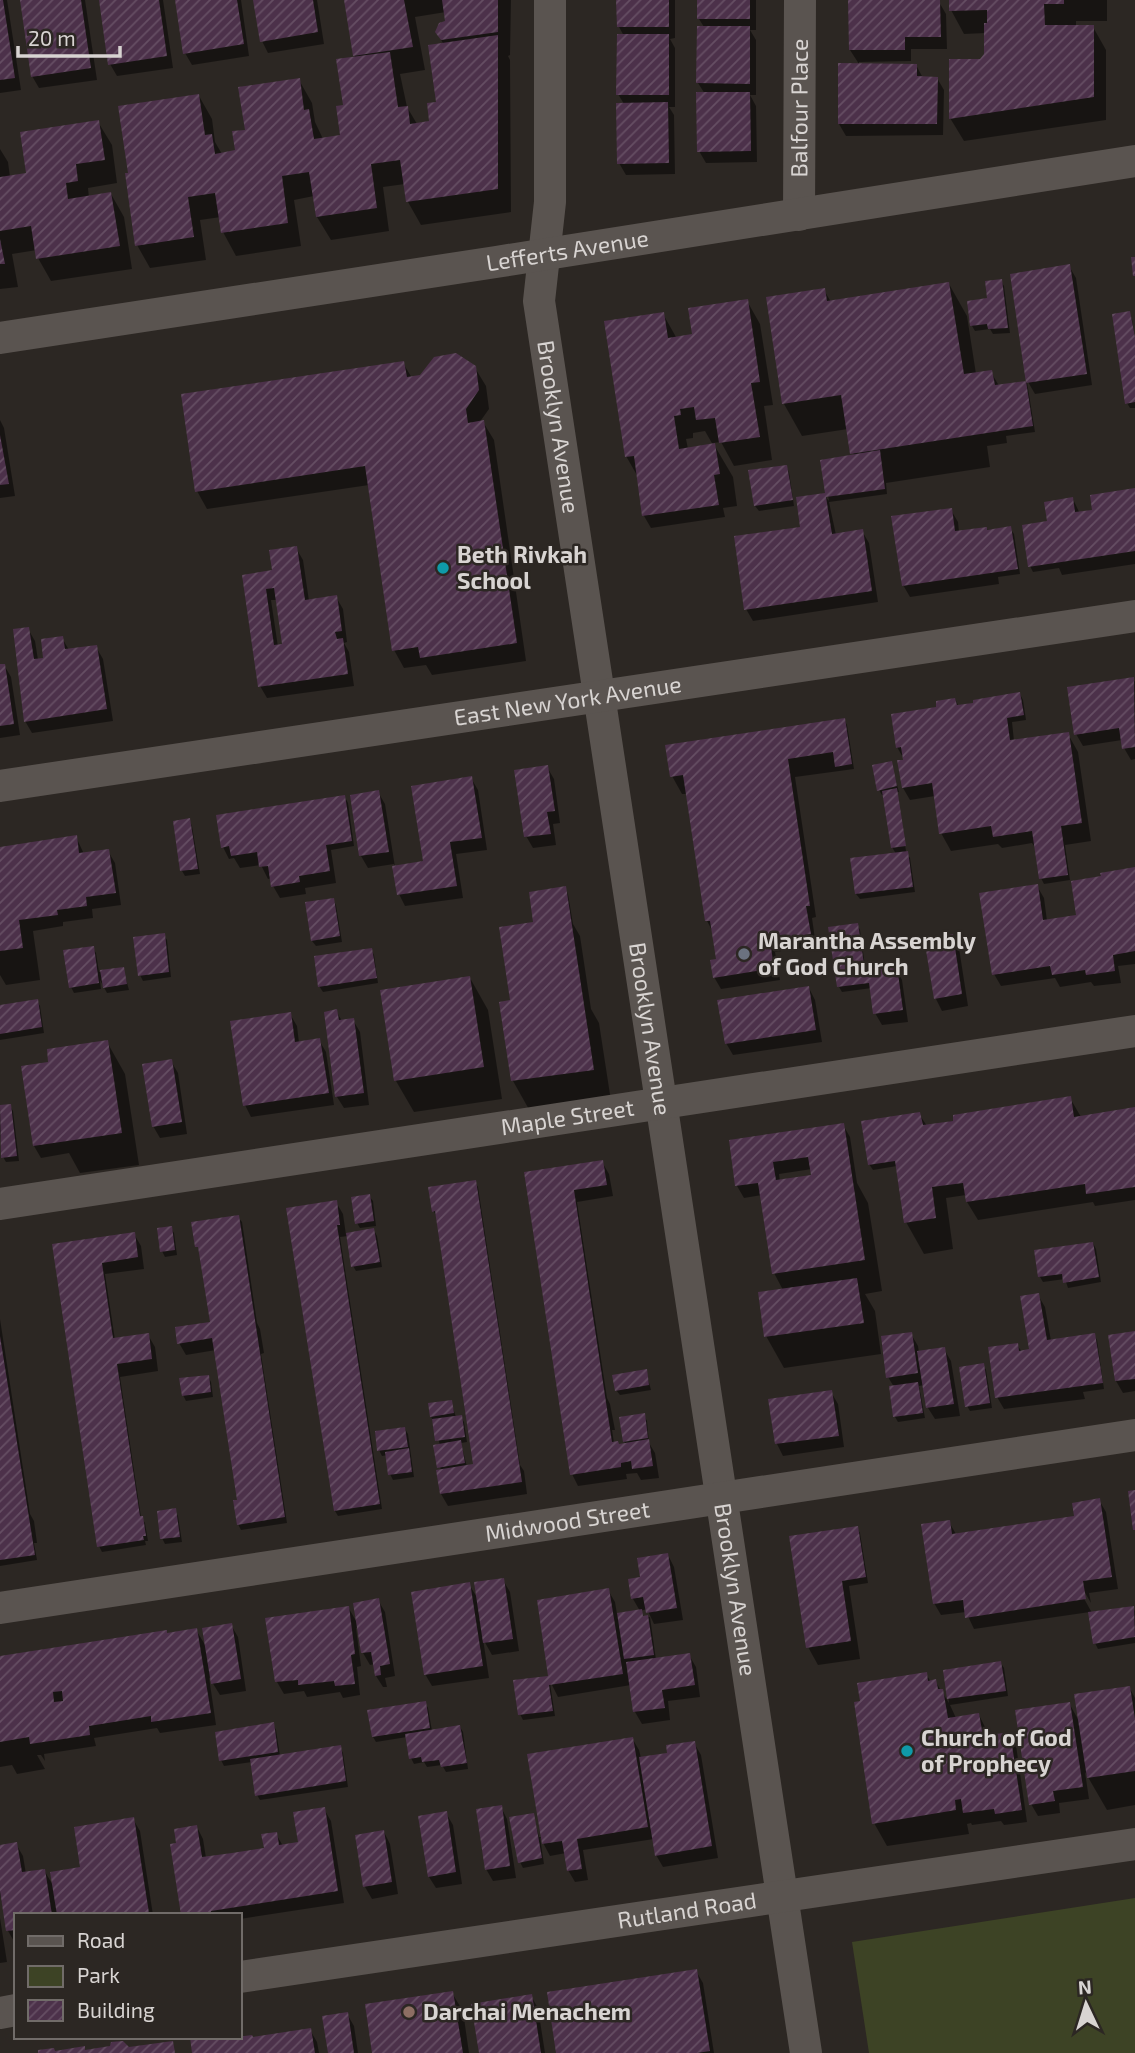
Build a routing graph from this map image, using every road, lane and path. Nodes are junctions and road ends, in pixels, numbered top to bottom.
1 (550, 0) edge
2 (800, 0) edge
3 (1135, 161) edge
4 (799, 215) junction
5 (544, 254) junction
6 (0, 338) edge
7 (1135, 616) edge
8 (600, 696) junction
9 (0, 786) edge
10 (1135, 1031) edge
11 (662, 1103) junction
12 (0, 1204) edge
13 (1135, 1435) edge
14 (722, 1498) junction
15 (0, 1608) edge
16 (1135, 1844) edge
17 (783, 1897) junction
18 (242, 1977) edge
19 (806, 2053) edge

1 - 5 street, Brooklyn Avenue
2 - 4 street, Balfour Place
3 - 4 street, Lefferts Avenue
4 - 5 street, Lefferts Avenue
5 - 6 street, Lefferts Avenue
5 - 8 street, Brooklyn Avenue
7 - 8 street, East New York Avenue
8 - 9 street, East New York Avenue
8 - 11 street, Brooklyn Avenue
10 - 11 street, Maple Street
11 - 12 street, Maple Street
11 - 14 street, Brooklyn Avenue
13 - 14 street, Midwood Street
14 - 15 street, Midwood Street
14 - 17 street, Brooklyn Avenue
16 - 17 street, Rutland Road
17 - 18 street, Rutland Road
17 - 19 street, Brooklyn Avenue

